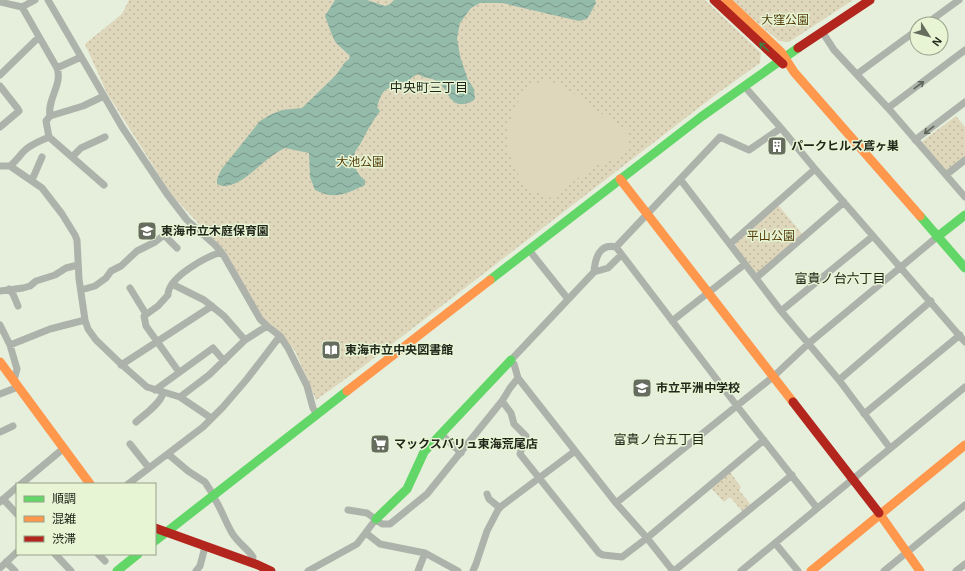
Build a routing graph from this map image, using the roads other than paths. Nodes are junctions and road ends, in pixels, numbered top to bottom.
1 (35, 0) edge
2 (48, 0) edge
3 (714, 0) edge
4 (726, 0) edge
5 (870, 0) edge
6 (960, 0) edge
7 (0, 2) edge
8 (22, 7) junction
9 (937, 16) edge
10 (822, 33) junction
11 (909, 36) edge
12 (39, 37) junction
13 (965, 50) edge
14 (81, 57) junction
15 (782, 59) junction
16 (57, 68) junction
17 (857, 74) junction
18 (0, 75) edge
19 (0, 86) edge
20 (745, 87) junction
21 (104, 96) junction
22 (965, 102) edge
23 (888, 108) junction
24 (50, 116) junction
25 (0, 127) edge
26 (781, 128) junction
27 (49, 137) junction
28 (105, 137) dead end
29 (915, 140) junction
30 (72, 157) junction
31 (42, 158) dead end
32 (965, 160) edge
33 (0, 166) edge
34 (10, 166) junction
35 (815, 169) junction
36 (946, 175) junction
37 (620, 179) junction
38 (680, 179) junction
39 (32, 180) junction
40 (104, 185) dead end
41 (965, 197) edge
42 (844, 202) junction
43 (648, 214) junction
44 (965, 215) edge
45 (873, 236) junction
46 (937, 237) junction
47 (730, 244) junction
48 (616, 247) junction
49 (177, 248) dead end
50 (529, 250) junction
51 (221, 252) junction
52 (621, 255) junction
53 (745, 264) junction
54 (78, 265) junction
55 (900, 267) junction
56 (965, 268) edge
57 (594, 272) junction
58 (756, 278) junction
59 (172, 284) junction
60 (130, 288) dead end
61 (9, 290) junction
62 (81, 290) junction
63 (0, 291) edge
64 (708, 292) junction
65 (568, 299) junction
66 (931, 301) junction
67 (18, 306) dead end
68 (212, 306) junction
69 (781, 311) junction
70 (146, 314) junction
71 (85, 320) junction
72 (672, 321) junction
73 (0, 325) edge
74 (267, 326) junction
75 (960, 335) junction
76 (280, 336) junction
77 (245, 340) junction
78 (157, 341) junction
79 (965, 342) edge
80 (808, 344) junction
81 (10, 345) junction
82 (511, 360) junction
83 (224, 361) junction
84 (0, 362) edge
85 (121, 365) junction
86 (179, 372) junction
87 (774, 376) junction
88 (518, 378) junction
89 (839, 380) junction
90 (16, 384) junction
91 (965, 387) edge
92 (154, 390) junction
93 (164, 393) junction
94 (0, 394) edge
95 (180, 397) junction
96 (502, 401) junction
97 (737, 406) junction
98 (864, 414) junction
99 (317, 415) junction
100 (211, 418) junction
101 (136, 422) dead end
102 (13, 426) dead end
103 (0, 432) edge
104 (441, 434) junction
105 (764, 440) junction
106 (130, 444) dead end
107 (965, 445) edge
108 (64, 448) junction
109 (890, 448) junction
110 (575, 451) junction
111 (461, 453) junction
112 (168, 454) junction
113 (149, 468) junction
114 (792, 475) junction
115 (539, 479) junction
116 (853, 479) junction
117 (22, 483) edge
118 (89, 483) edge
119 (129, 483) edge
120 (16, 488) edge
121 (487, 494) dead end
122 (213, 496) junction
123 (1, 500) edge
124 (616, 503) junction
125 (965, 505) edge
126 (500, 508) junction
127 (818, 508) junction
128 (348, 510) dead end
129 (16, 513) edge
130 (880, 514) junction
131 (376, 519) junction
132 (156, 528) edge
133 (166, 532) junction
134 (366, 533) junction
135 (647, 538) junction
136 (156, 540) edge
137 (775, 543) junction
138 (205, 547) junction
139 (907, 552) junction
140 (16, 553) edge
141 (425, 553) junction
142 (56, 555) edge
143 (99, 555) edge
144 (137, 555) edge
145 (105, 561) dead end
146 (6, 562) junction
147 (252, 563) junction
148 (965, 564) edge
149 (0, 568) edge
150 (15, 571) edge
151 (71, 571) edge
152 (117, 571) edge
153 (196, 571) edge
154 (271, 571) edge
155 (308, 571) edge
156 (418, 571) edge
157 (458, 571) edge
158 (473, 571) edge
159 (673, 571) edge
160 (741, 571) edge
161 (798, 571) edge
162 (811, 571) edge
163 (884, 571) edge
164 (920, 571) edge
165 (956, 571) edge

1 - 8 street
2 - 14 street
15 -> 3 street
4 - 15 street
5 - 10 street
6 - 9 street
7 - 8 street
8 - 12 street
10 - 15 street
10 - 17 street
11 - 17 street
12 - 16 street
12 - 18 street
23 -> 13 street
14 - 16 street
14 - 21 street
15 - 20 street
15 - 46 street
16 - 24 street
17 - 23 street
19 - 25 street
20 - 26 street
20 - 37 street
21 - 24 street
21 - 51 street
22 -> 29 street
23 - 29 street
24 - 27 street
26 - 35 street
26 - 38 street
27 - 30 street
27 - 34 street
28 - 30 street
29 - 36 street
30 - 40 street
31 - 39 street
32 - 36 street
33 - 34 street
34 - 39 street
35 - 42 street
35 - 47 street
36 - 41 street
37 - 43 street
37 - 50 street
38 - 43 street
38 - 47 street
39 - 54 street
42 - 45 street
42 - 58 street
43 - 48 street
43 - 64 street
44 - 46 street
45 - 55 street
45 - 69 street
46 - 55 street
46 - 56 street
47 - 53 street
48 - 52 street
48 - 57 street
49 - 62 street
50 - 65 street
50 - 99 street
51 - 59 street
51 - 74 street
52 - 57 street
52 - 72 street
53 - 58 street
53 - 64 street
54 - 61 street
54 - 62 street
55 - 66 street
55 - 80 street
57 - 65 street
58 - 69 street
59 - 68 street
59 - 70 street
60 - 70 street
61 - 63 street
61 - 67 street
62 - 71 street
64 - 72 street
64 - 87 street
65 - 82 street
66 - 75 street
66 - 89 street
68 - 77 street
68 - 78 street
69 - 80 street
70 - 78 street
71 - 81 street
71 - 85 street
72 - 97 street
73 - 81 street
74 - 76 street
74 - 77 street
75 - 79 street
75 - 98 street
76 - 99 street
76 - 100 street
77 - 83 street
78 - 85 street
78 - 86 street
80 - 87 street
80 - 89 street
81 - 90 street
82 - 88 street
82 - 104 street
83 - 86 street
83 - 95 street
84 - 90 street
85 - 92 street
86 - 92 street
87 - 97 street
87 - 116 street
88 - 96 street
88 - 110 street
89 - 98 street
90 - 94 street
90 - 108 street
91 - 109 street
92 - 93 street
93 - 95 street
93 - 101 street
95 - 100 street
96 - 111 street
96 - 115 street
97 - 105 street
97 - 124 street
98 - 109 street
99 - 122 street
100 - 112 street
102 - 103 street
104 - 111 street
104 - 131 street
105 - 114 street
105 - 135 street
106 - 113 street
107 - 130 street
108 - 117 street
108 - 118 street
109 - 116 street
110 - 115 street
110 - 124 street
111 - 131 street
112 - 113 street
112 - 122 street
113 - 119 street
114 - 127 street
114 - 159 street
115 - 126 street
115 - 135 street
116 - 127 street
116 - 130 street
120 - 123 street
121 - 126 street
122 - 133 street
122 - 147 street
123 - 129 street
124 - 135 street
125 - 139 street
126 - 158 street
127 - 137 street
128 - 131 street
130 - 139 street
130 - 162 street
131 - 134 street
132 - 133 street
133 - 136 street
133 - 138 street
134 - 141 street
134 - 155 street
135 - 159 street
137 - 160 street
137 - 161 street
138 - 147 street
138 - 153 street
139 - 163 street
139 - 164 street
140 - 146 street
141 - 156 street
141 - 157 street
142 - 151 street
143 - 145 street
144 - 152 street
146 - 149 street
146 - 150 street
147 - 154 street
148 - 165 street

